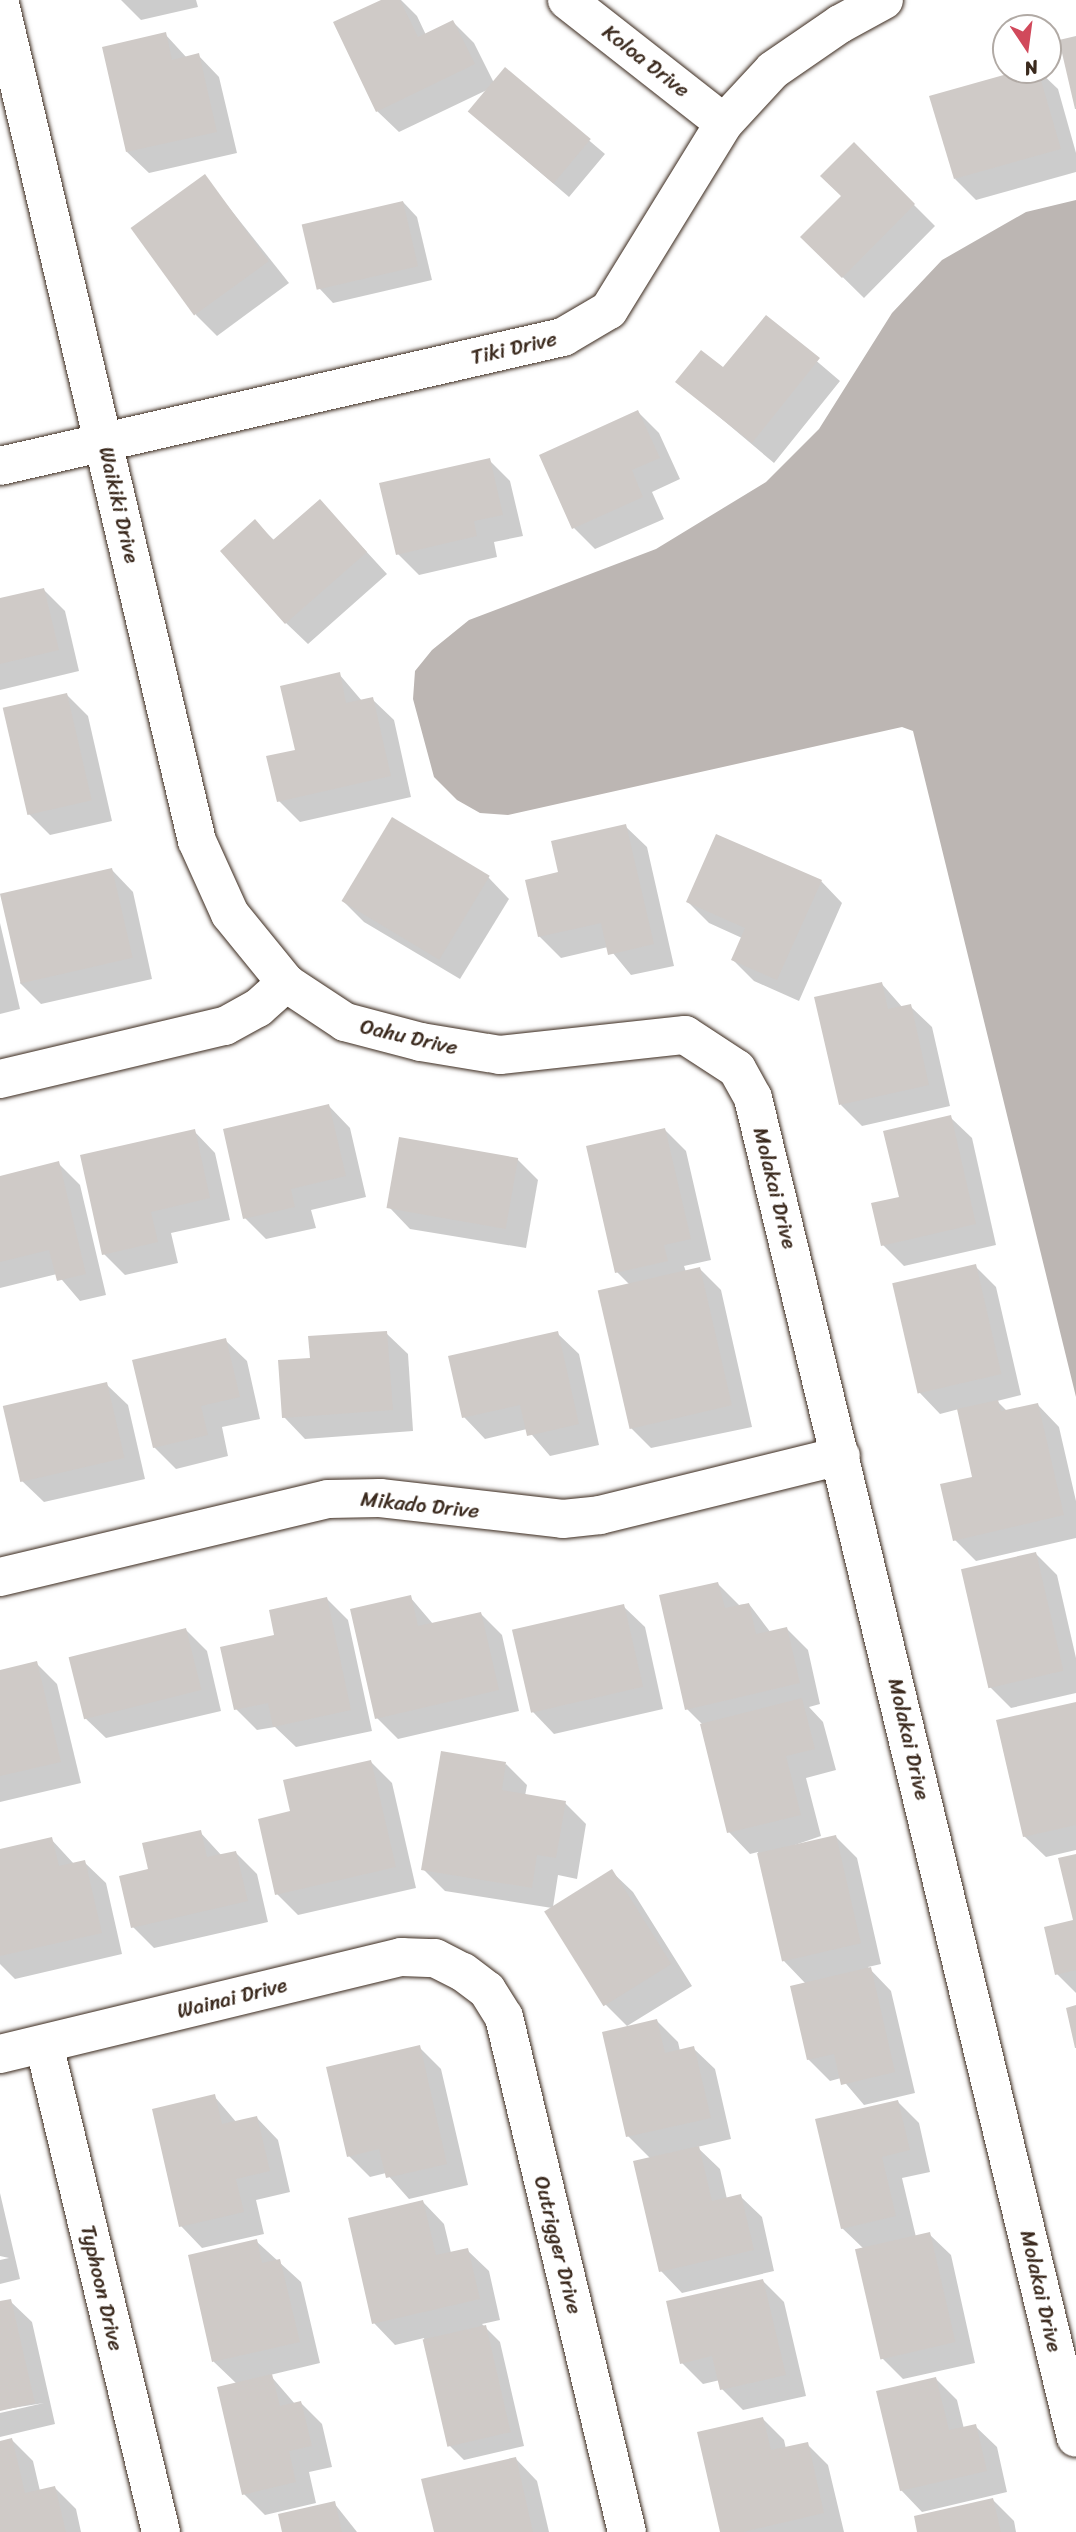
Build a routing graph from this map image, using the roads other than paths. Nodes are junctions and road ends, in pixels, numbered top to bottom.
1 (567, 0) edge
2 (884, 0) edge
3 (0, 4) edge
4 (724, 123) junction
5 (104, 442) junction
6 (0, 466) edge
7 (286, 983) junction
8 (717, 1054) joint
9 (0, 1079) edge
10 (841, 1456) junction
11 (0, 1577) edge
12 (464, 1972) joint
13 (44, 2044) junction
14 (0, 2054) edge
15 (1076, 2438) edge
16 (161, 2532) edge
17 (627, 2532) edge

1 - 4 street, Koloa Drive
2 - 4 street, Tiki Drive
3 - 5 street, Waikiki Drive
4 - 5 street, Tiki Drive
5 - 6 street, Tiki Drive
5 - 7 street, Waikiki Drive
7 - 8 street, Oahu Drive
7 - 9 street
8 - 10 street, Molakai Drive
10 - 11 street, Mikado Drive
10 - 15 street, Molakai Drive
12 - 13 street, Wainai Drive
12 - 17 street, Outrigger Drive
13 - 14 street, Wainai Drive
13 - 16 street, Typhoon Drive

